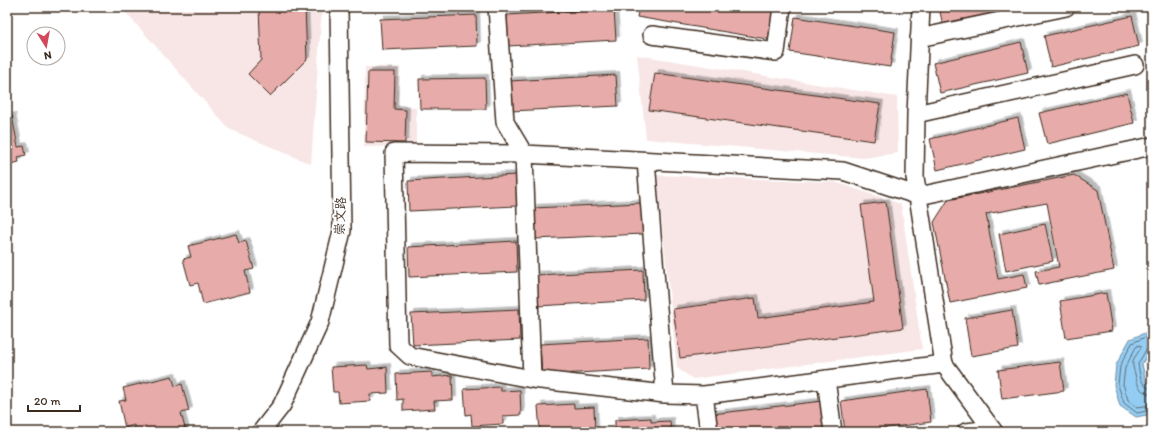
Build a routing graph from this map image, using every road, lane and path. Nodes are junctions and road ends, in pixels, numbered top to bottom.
1 (339, 7) edge
2 (497, 7) edge
3 (782, 7) edge
4 (921, 7) edge
5 (1066, 7) edge
6 (652, 35) dead end
7 (919, 38) junction
8 (1136, 65) dead end
9 (916, 114) junction
10 (1152, 146) edge
11 (524, 154) junction
12 (646, 161) junction
13 (918, 196) junction
14 (944, 364) junction
15 (532, 379) junction
16 (826, 379) junction
17 (665, 394) junction
18 (704, 395) junction
19 (993, 431) edge
20 (261, 432) edge
21 (709, 432) edge
22 (833, 432) edge
23 (966, 432) edge

1 - 20 street, 崇文路
2 - 11 street
3 - 6 street
4 - 7 street
5 - 7 street
7 - 9 street
8 - 9 street
9 - 13 street
10 - 13 street
11 - 12 street
11 - 15 street
11 - 15 street
12 - 13 street
12 - 17 street
13 - 14 street
14 - 16 street
14 - 19 street
15 - 17 street
16 - 18 street
16 - 22 street
17 - 18 street
18 - 21 street
19 - 23 street

